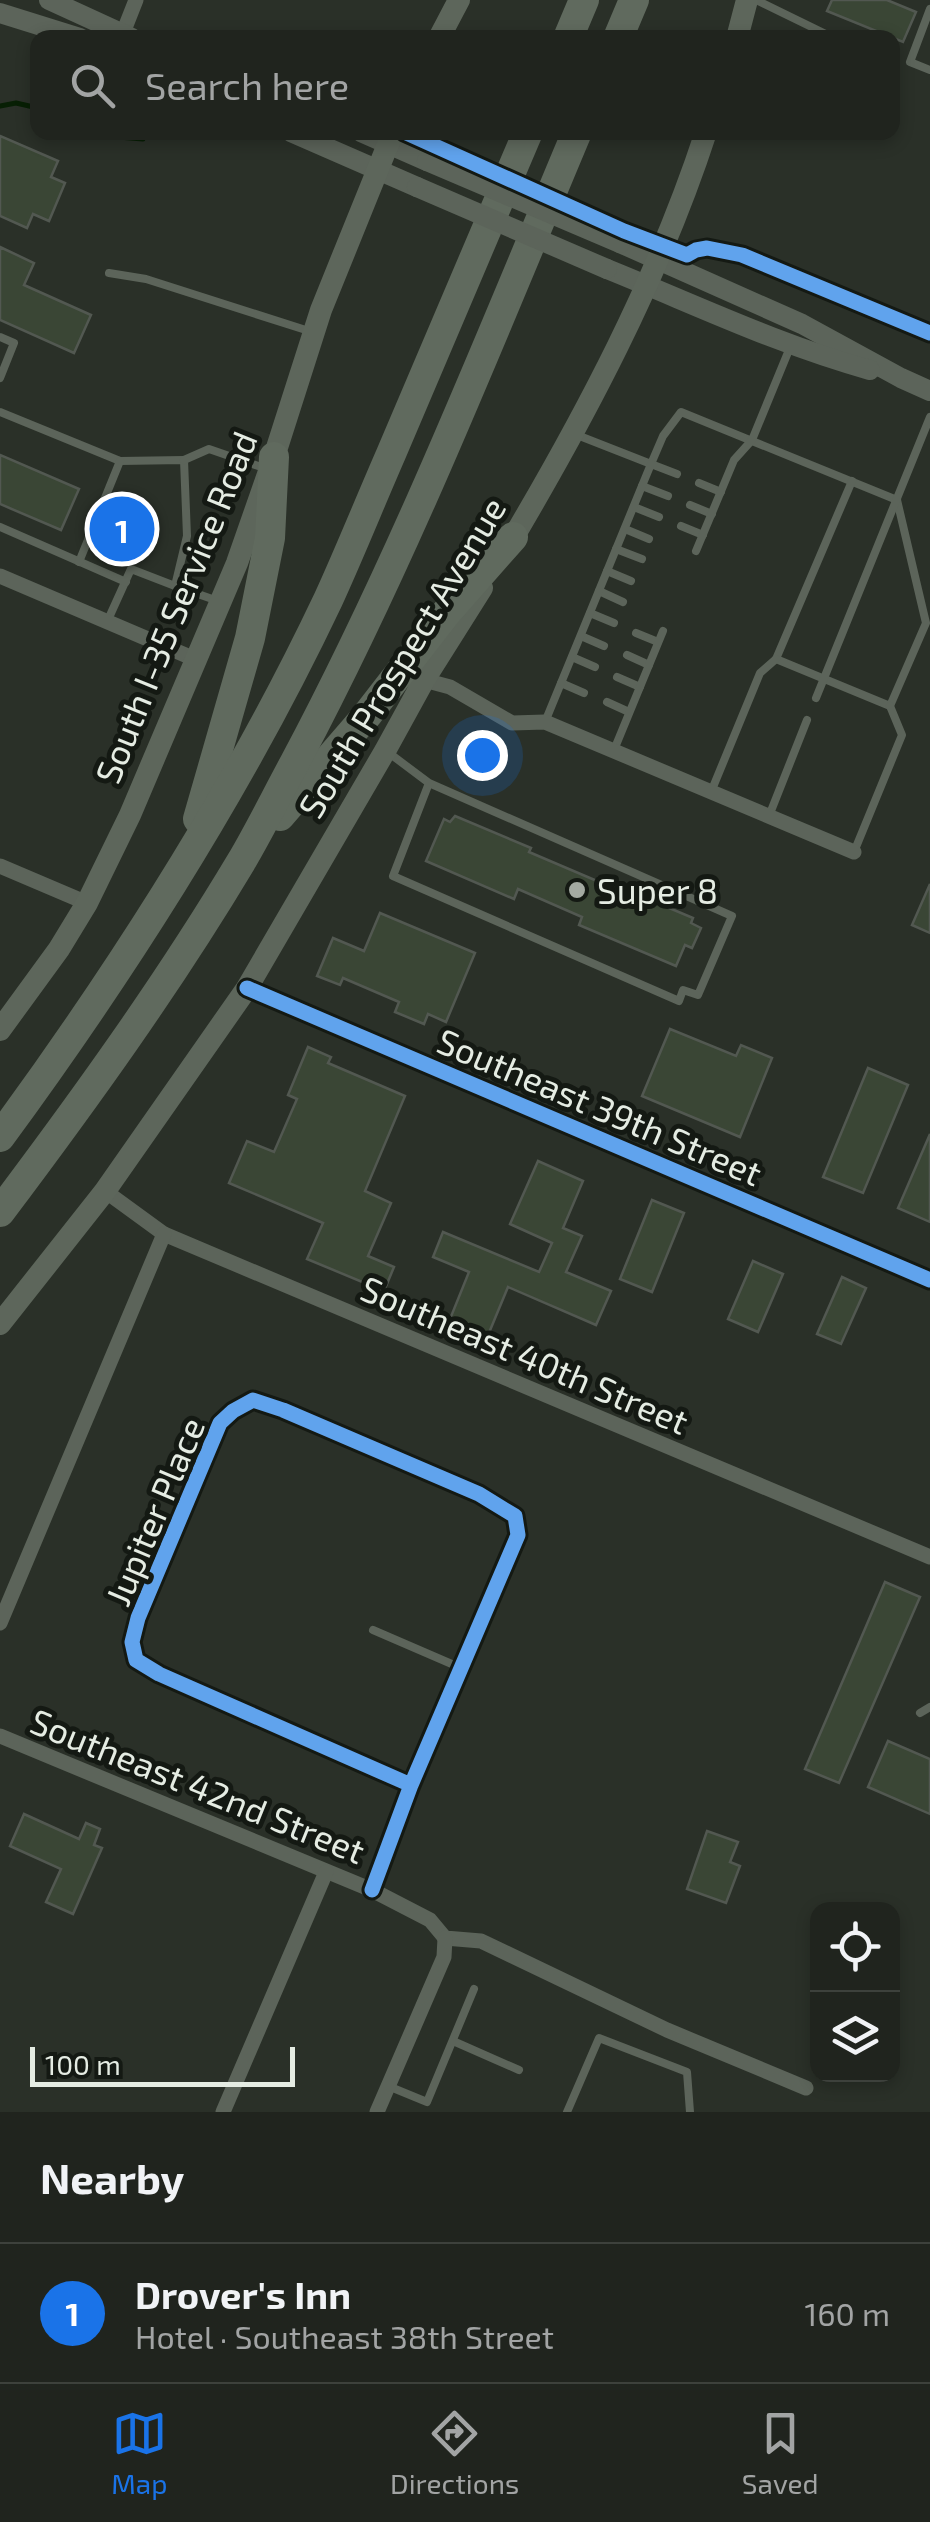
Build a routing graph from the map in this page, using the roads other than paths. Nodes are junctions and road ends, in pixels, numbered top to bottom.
1 (49, 0) edge
2 (136, 0) edge
3 (459, 0) edge
4 (584, 0) edge
5 (634, 0) edge
6 (746, 0) edge
7 (756, 0) edge
8 (930, 9) edge
9 (0, 13) edge
10 (54, 30) edge
11 (112, 30) edge
12 (127, 30) edge
13 (443, 30) edge
14 (571, 30) edge
15 (621, 30) edge
16 (738, 30) edge
17 (818, 30) edge
18 (930, 70) edge
19 (308, 140) edge
20 (389, 140) edge
21 (393, 140) edge
22 (525, 140) edge
23 (575, 140) edge
24 (703, 140) edge
25 (376, 171) junction
26 (659, 260) junction
27 (110, 273) dead end
28 (646, 285) junction
29 (314, 332) junction
30 (0, 337) edge
31 (791, 345) junction
32 (0, 378) edge
33 (901, 378) junction
34 (930, 391) edge
35 (0, 412) edge
36 (930, 417) edge
37 (573, 434) junction
38 (752, 440) junction
39 (184, 460) junction
40 (120, 461) junction
41 (272, 463) junction
42 (651, 464) junction
43 (677, 474) dead end
44 (852, 481) junction
45 (699, 483) dead end
46 (642, 486) junction
47 (721, 492) junction
48 (668, 496) dead end
49 (897, 500) junction
50 (690, 505) dead end
51 (634, 507) junction
52 (712, 514) junction
53 (659, 517) dead end
54 (0, 526) edge
55 (681, 526) dead end
56 (625, 529) junction
57 (703, 535) junction
58 (513, 537) junction
59 (649, 539) dead end
60 (616, 549) junction
61 (696, 551) dead end
62 (642, 559) dead end
63 (78, 562) junction
64 (607, 571) junction
65 (0, 576) edge
66 (632, 581) dead end
67 (126, 582) junction
68 (175, 586) junction
69 (599, 591) junction
70 (220, 602) junction
71 (623, 602) dead end
72 (590, 613) junction
73 (107, 622) junction
74 (614, 624) dead end
75 (663, 632) dead end
76 (636, 633) dead end
77 (580, 636) junction
78 (658, 642) junction
79 (604, 646) dead end
80 (627, 655) dead end
81 (572, 657) junction
82 (776, 659) junction
83 (197, 660) junction
84 (649, 664) junction
85 (595, 667) dead end
86 (618, 676) dead end
87 (824, 679) junction
88 (424, 680) junction
89 (561, 683) junction
90 (640, 686) junction
91 (584, 692) dead end
92 (816, 698) dead end
93 (607, 702) dead end
94 (890, 706) junction
95 (629, 712) junction
96 (807, 720) dead end
97 (545, 722) junction
98 (614, 750) junction
99 (385, 751) junction
100 (429, 782) junction
101 (711, 792) junction
102 (768, 816) junction
103 (854, 852) joint
104 (242, 860) junction
105 (184, 863) junction
106 (0, 866) edge
107 (87, 903) junction
108 (247, 988) junction
109 (0, 1030) edge
110 (0, 1137) edge
111 (106, 1191) junction
112 (0, 1212) edge
113 (164, 1234) junction
114 (930, 1280) edge
115 (0, 1324) edge
116 (930, 1557) edge
117 (0, 1623) edge
118 (373, 1630) dead end
119 (462, 1668) junction
120 (930, 1707) edge
121 (920, 1713) dead end
122 (0, 1736) edge
123 (411, 1784) junction
124 (326, 1872) junction
125 (372, 1890) junction
126 (445, 1938) junction
127 (474, 1990) dead end
128 (452, 2041) junction
129 (519, 2070) dead end
130 (388, 2086) junction
131 (806, 2088) dead end
132 (426, 2102) junction
133 (223, 2112) edge
134 (377, 2112) edge
135 (422, 2112) edge
136 (567, 2112) edge
137 (690, 2112) edge

1 - 11 street
2 - 12 street
3 - 13 main road
4 - 14 highway
5 - 15 highway
6 - 16 main road
7 - 17 lane
8 - 18 lane
9 - 10 street
19 - 25 street
20 - 25 main road, South I-35 Service Road
21 - 26 street, bridge
22 - 105 highway
23 - 104 highway
24 - 26 main road, South Prospect Avenue
25 - 28 street, bridge
25 - 29 main road, South I-35 Service Road
26 - 28 main road, South Prospect Avenue
26 - 33 street
27 - 29 lane
28 - 31 street
28 - 37 main road, South Prospect Avenue
29 - 41 main road, South I-35 Service Road
30 - 32 lane
31 - 33 street
31 - 38 lane
33 - 34 street
35 - 40 lane
36 - 49 lane
37 - 42 lane
37 - 58 main road, South Prospect Avenue
38 - 42 lane
38 - 44 lane
38 - 47 lane
39 - 40 lane
39 - 41 lane
39 - 68 lane
40 - 63 lane
41 - 70 main road, South I-35 Service Road
41 - 105 highway
42 - 43 lane
42 - 46 lane
44 - 49 lane
44 - 82 lane
45 - 47 lane
46 - 48 lane
46 - 51 lane
47 - 52 lane
49 - 87 lane
49 - 94 lane
50 - 52 lane
51 - 53 lane
51 - 56 lane
52 - 57 lane
54 - 63 lane
55 - 57 lane
56 - 59 lane
56 - 60 lane
57 - 61 lane
58 - 88 main road, South Prospect Avenue
58 - 104 highway
60 - 62 lane
60 - 64 lane
63 - 67 lane
64 - 66 lane
64 - 69 lane
65 - 73 street
67 - 68 lane
67 - 73 lane
68 - 70 lane
69 - 71 lane
69 - 72 lane
70 - 83 main road, South I-35 Service Road
72 - 74 lane
72 - 77 lane
73 - 83 street
75 - 78 lane
76 - 78 lane
77 - 79 lane
77 - 81 lane
78 - 84 lane
80 - 84 lane
81 - 85 lane
81 - 89 lane
82 - 87 lane
82 - 101 lane
83 - 107 main road, South I-35 Service Road
84 - 90 lane
86 - 90 lane
87 - 92 lane
87 - 94 lane
88 - 97 street
88 - 99 main road, South Prospect Avenue
89 - 91 lane
89 - 97 lane
90 - 95 lane
93 - 95 lane
94 - 103 lane
95 - 98 lane
96 - 102 lane
97 - 98 street
98 - 101 street
99 - 100 lane
99 - 108 main road, South Prospect Avenue
100 - 100 lane
101 - 102 street
102 - 103 street
104 - 112 highway
105 - 110 highway
106 - 107 street
107 - 109 main road, South I-35 Service Road
108 - 111 main road, South Prospect Avenue
108 - 114 street, Southeast 39th Street
111 - 113 street, Southeast 40th Street
111 - 115 main road
113 - 116 street, Southeast 40th Street
113 - 117 street
118 - 119 lane
119 - 123 street
119 - 123 street, Jupiter Place
120 - 121 lane
122 - 124 street, Southeast 42nd Street
123 - 125 street
124 - 125 street, Southeast 42nd Street
124 - 133 street
125 - 126 street, Southeast 42nd Street
126 - 130 street
126 - 131 street, Southeast 42nd Street
127 - 128 lane
128 - 129 lane
128 - 132 lane
130 - 132 lane
130 - 134 street
132 - 135 lane
136 - 137 lane

